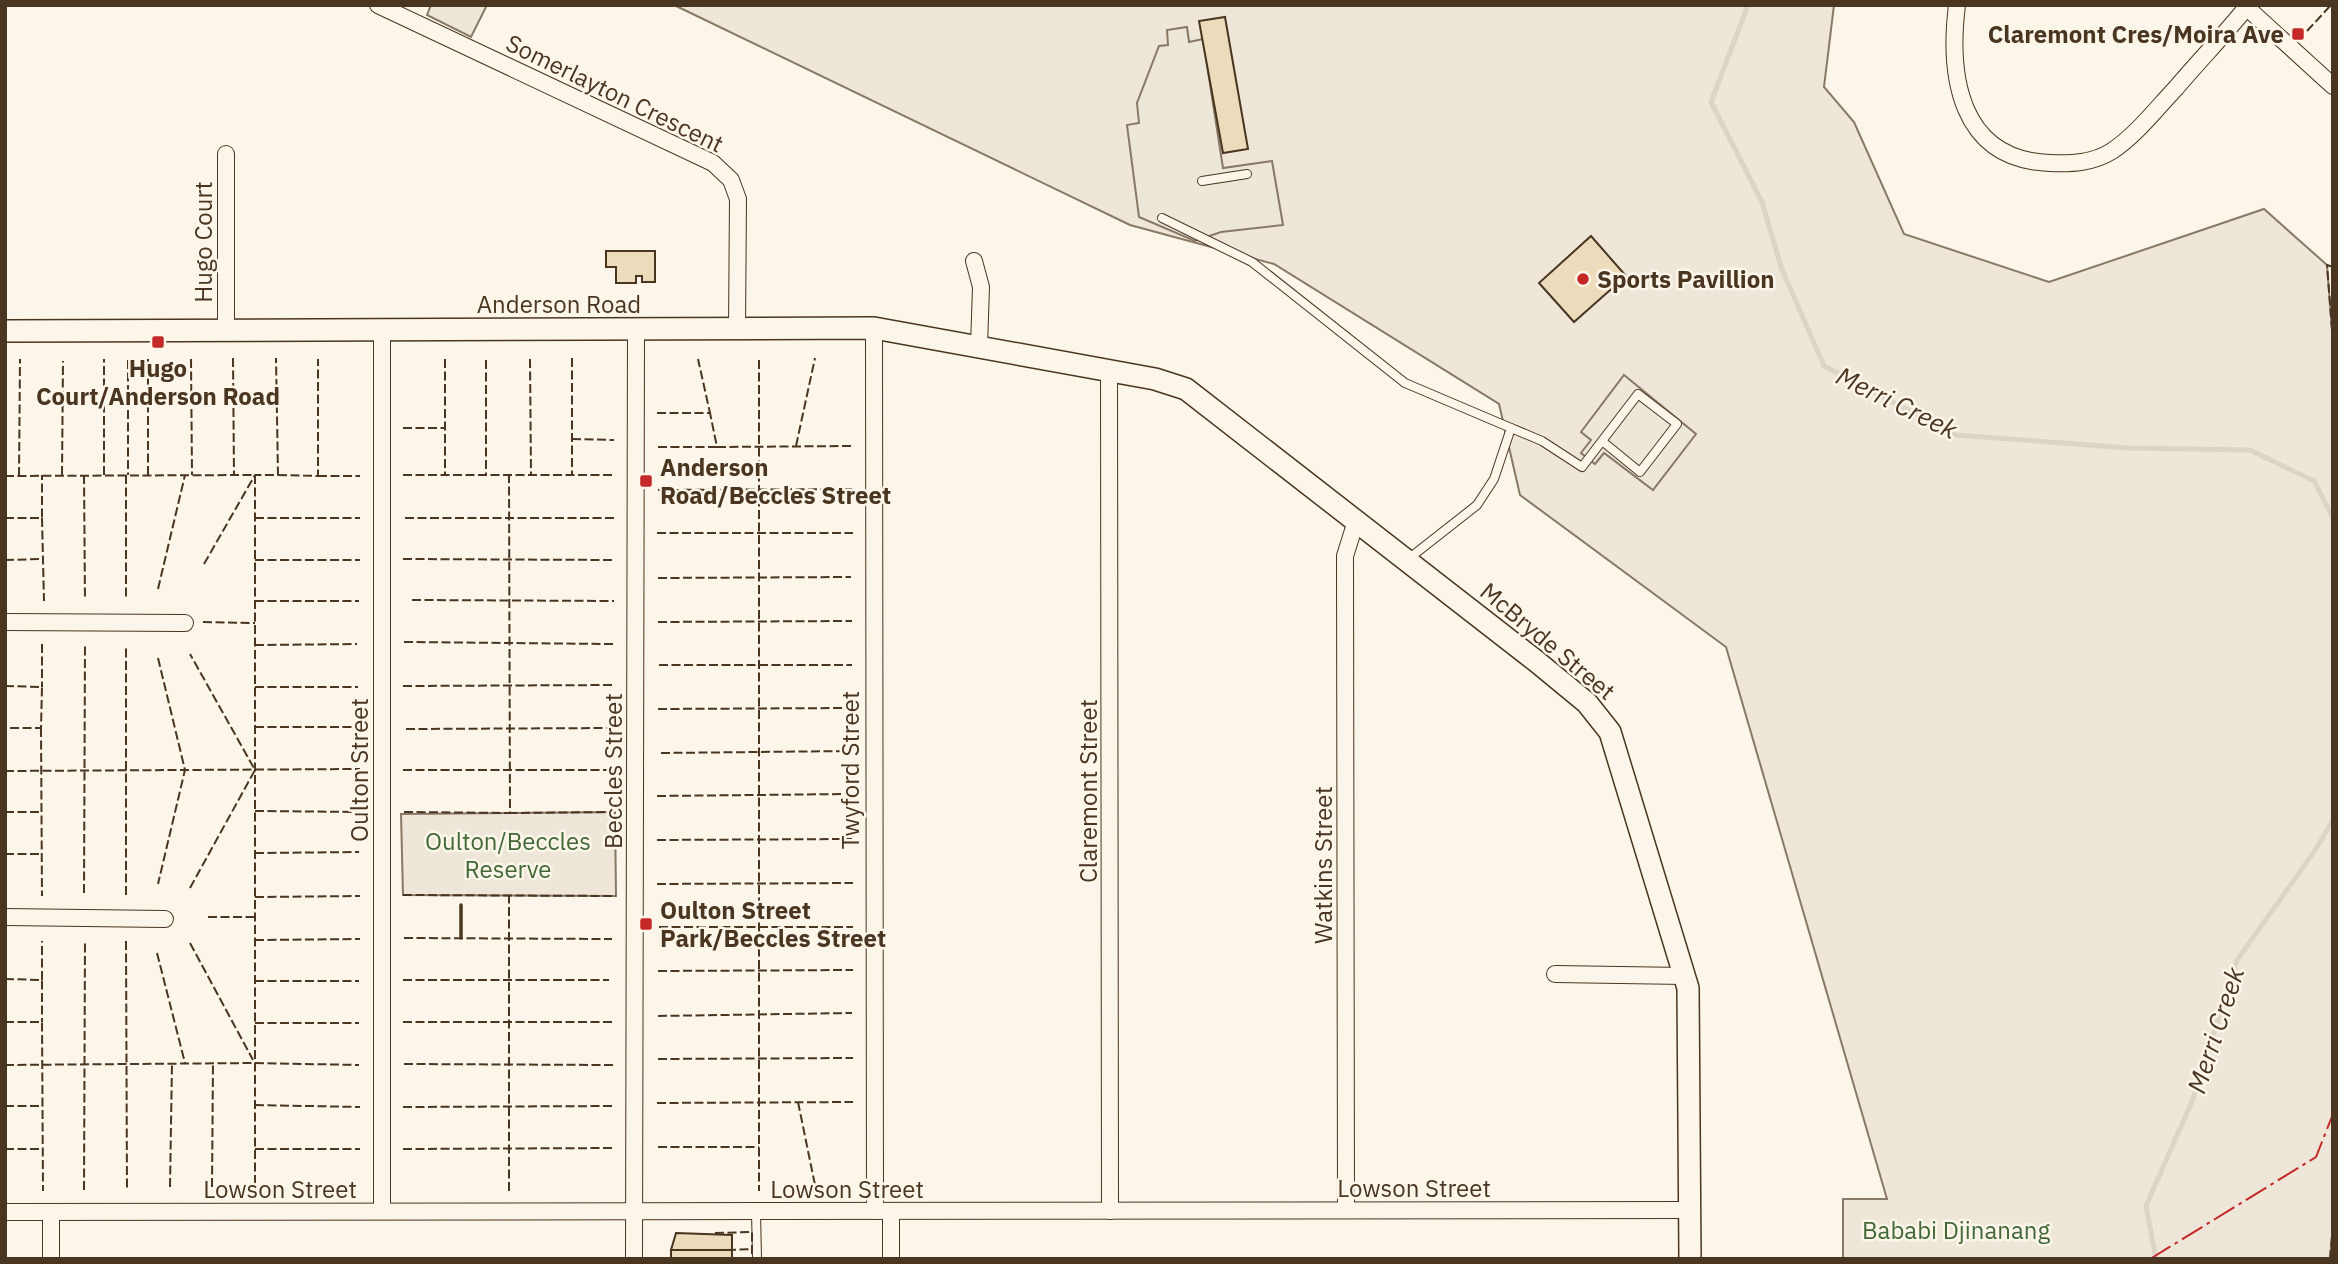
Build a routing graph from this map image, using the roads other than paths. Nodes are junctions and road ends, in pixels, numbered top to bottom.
1 (378, 5) edge
2 (1957, 5) edge
3 (2245, 6) edge
4 (2333, 86) edge
5 (226, 155) dead end
6 (1247, 174) dead end
7 (1202, 181) dead end
8 (1162, 218) dead end
9 (974, 261) dead end
10 (874, 328) junction
11 (737, 329) junction
12 (226, 330) junction
13 (382, 330) junction
14 (636, 330) junction
15 (5, 331) edge
16 (979, 346) junction
17 (1109, 371) junction
18 (1511, 428) junction
19 (1602, 441) junction
20 (1356, 521) junction
21 (1408, 560) junction
22 (5, 622) edge
23 (185, 623) dead end
24 (5, 917) edge
25 (165, 919) dead end
26 (1555, 974) dead end
27 (1685, 976) junction
28 (1346, 1210) junction
29 (1689, 1210) junction
30 (382, 1211) junction
31 (883, 1211) junction
32 (1110, 1211) junction
33 (5, 1212) edge
34 (51, 1212) junction
35 (635, 1212) junction
36 (756, 1212) junction
37 (51, 1259) edge
38 (634, 1259) edge
39 (757, 1259) edge
40 (891, 1259) edge
41 (1690, 1259) edge

1 - 11 street, Somerlayton Crescent
2 - 3 street
3 - 4 street
5 - 12 street, Hugo Court
6 - 7 lane
8 - 18 lane
9 - 16 street
10 - 11 street, Anderson Road
10 - 16 street, Anderson Road
10 - 31 street, Twyford Street
11 - 14 street, Anderson Road
12 - 13 street, Anderson Road
12 - 15 street, Anderson Road
13 - 14 street, Anderson Road
13 - 30 street, Oulton Street
14 - 35 street, Beccles Street
16 - 17 street, Anderson Road
17 - 20 street, McBryde Street
17 - 32 street, Claremont Street
18 - 19 lane
18 - 21 lane
19 - 19 lane
20 - 21 street, McBryde Street
20 - 28 street, Watkins Street
21 - 27 street, McBryde Street
22 - 23 street
24 - 25 street
26 - 27 street
27 - 29 street, McBryde Street
28 - 29 street, Lowson Street
28 - 32 street, Lowson Street
29 - 41 street, McBryde Street
30 - 34 street, Lowson Street
30 - 35 street, Lowson Street
31 - 32 street, Lowson Street
31 - 36 street, Lowson Street
31 - 40 street, Twyford Street
33 - 34 street, Lowson Street
34 - 37 street
35 - 36 street, Lowson Street
35 - 38 street, Beccles Street
36 - 39 lane

